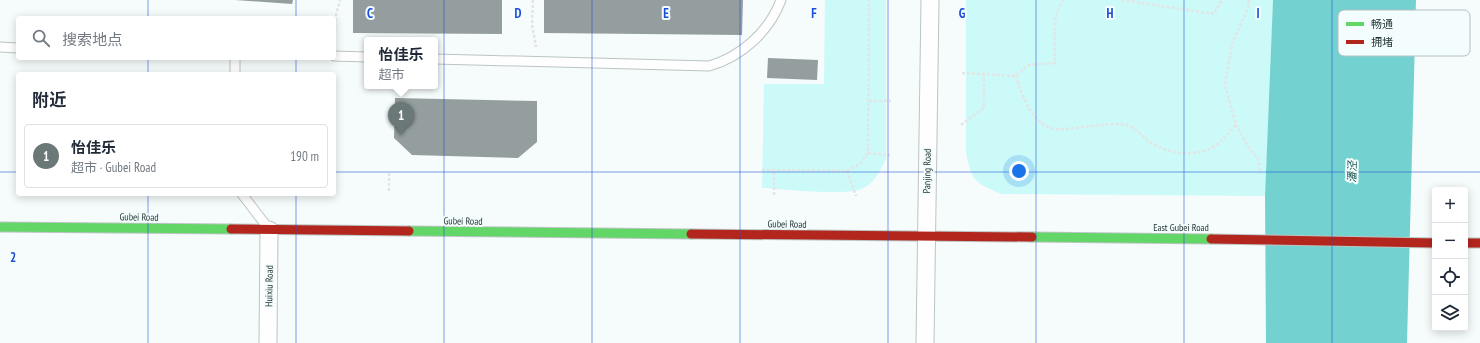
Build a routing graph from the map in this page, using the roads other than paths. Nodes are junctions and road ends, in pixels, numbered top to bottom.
1 (782, 0) edge
2 (930, 0) edge
3 (0, 47) edge
4 (16, 48) edge
5 (336, 56) edge
6 (364, 57) edge
7 (438, 59) edge
8 (235, 60) edge
9 (235, 72) edge
10 (244, 196) edge
11 (0, 227) edge
12 (269, 230) junction
13 (926, 237) junction
14 (1480, 243) edge
15 (1432, 244) edge
16 (1468, 244) edge
17 (268, 343) edge
18 (925, 343) edge

1 - 7 lane
2 - 13 street, Panjing Road
3 - 4 lane
5 - 6 lane
8 - 9 lane
10 - 12 lane
11 - 12 street, Gubei Road
12 - 13 street, Gubei Road
12 - 17 street, Huixiu Road
13 - 15 street, East Gubei Road
13 - 18 street, Panjing Road
14 - 16 street

